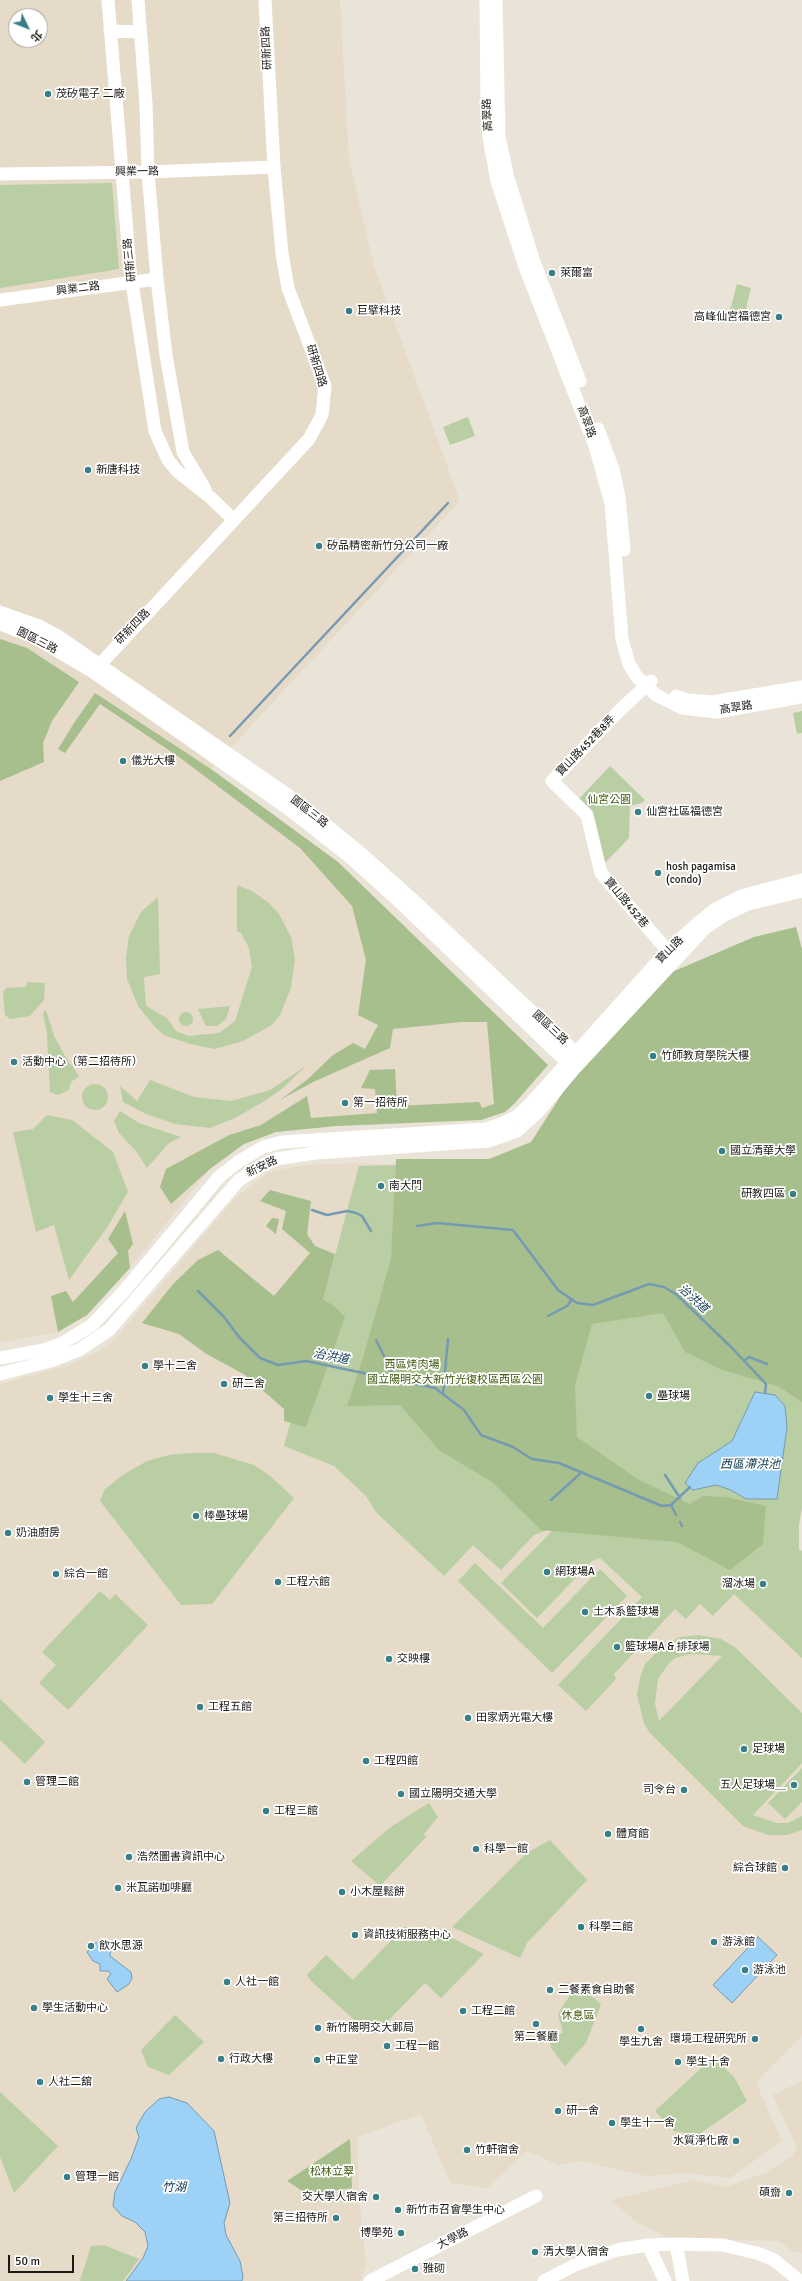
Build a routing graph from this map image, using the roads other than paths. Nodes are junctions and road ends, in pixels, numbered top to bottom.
1 (108, 0) edge
2 (138, 0) edge
3 (265, 0) edge
4 (486, 0) edge
5 (496, 0) edge
6 (110, 31) junction
7 (139, 32) junction
8 (274, 167) junction
9 (121, 172) junction
10 (148, 172) junction
11 (0, 174) edge
12 (157, 279) junction
13 (132, 283) junction
14 (0, 300) edge
15 (211, 498) junction
16 (234, 520) junction
17 (0, 612) edge
18 (0, 624) edge
19 (96, 668) junction
20 (648, 683) junction
21 (802, 687) edge
22 (802, 697) edge
23 (552, 781) joint
24 (802, 880) edge
25 (802, 891) edge
26 (671, 955) junction
27 (574, 1060) junction
28 (0, 1358) edge
29 (0, 1374) edge
30 (536, 2196) dead end
31 (676, 2244) junction
32 (648, 2245) junction
33 (370, 2281) edge
34 (544, 2281) edge
35 (665, 2281) edge
36 (683, 2281) edge
37 (800, 2281) edge

1 - 6 street, 研新三路
2 - 7 street, 研新三路
3 - 8 street, 研新四路
4 - 20 street, 高翠路
5 - 20 street, 高翠路
6 - 7 street
6 - 9 street, 研新三路
7 - 10 street, 研新三路
8 - 10 street, 興業一路
8 - 16 street, 研新四路
9 - 10 street, 興業一路
9 - 11 street, 興業一路
9 - 13 street, 研新三路
10 - 12 street, 研新三路
12 - 13 street, 興業二路
12 - 15 street, 研新三路
13 - 14 street, 興業二路
13 - 15 street, 研新三路
15 - 16 street, 研新三路
16 - 19 street, 研新四路
17 - 19 street, 園區三路
18 - 19 street, 園區三路
19 - 27 street, 園區三路
20 - 21 street, 高翠路
20 - 22 street, 高翠路
20 - 23 street, 寶山路452巷8弄
23 - 26 street, 寶山路452巷
24 - 26 street, 寶山路
25 - 26 street, 寶山路
26 - 27 street, 寶山路
27 - 28 street, 新安路
27 - 29 street, 新安路
30 - 33 street, 大學路
31 - 32 street
31 - 36 street
31 - 37 street
32 - 34 street
32 - 35 street

